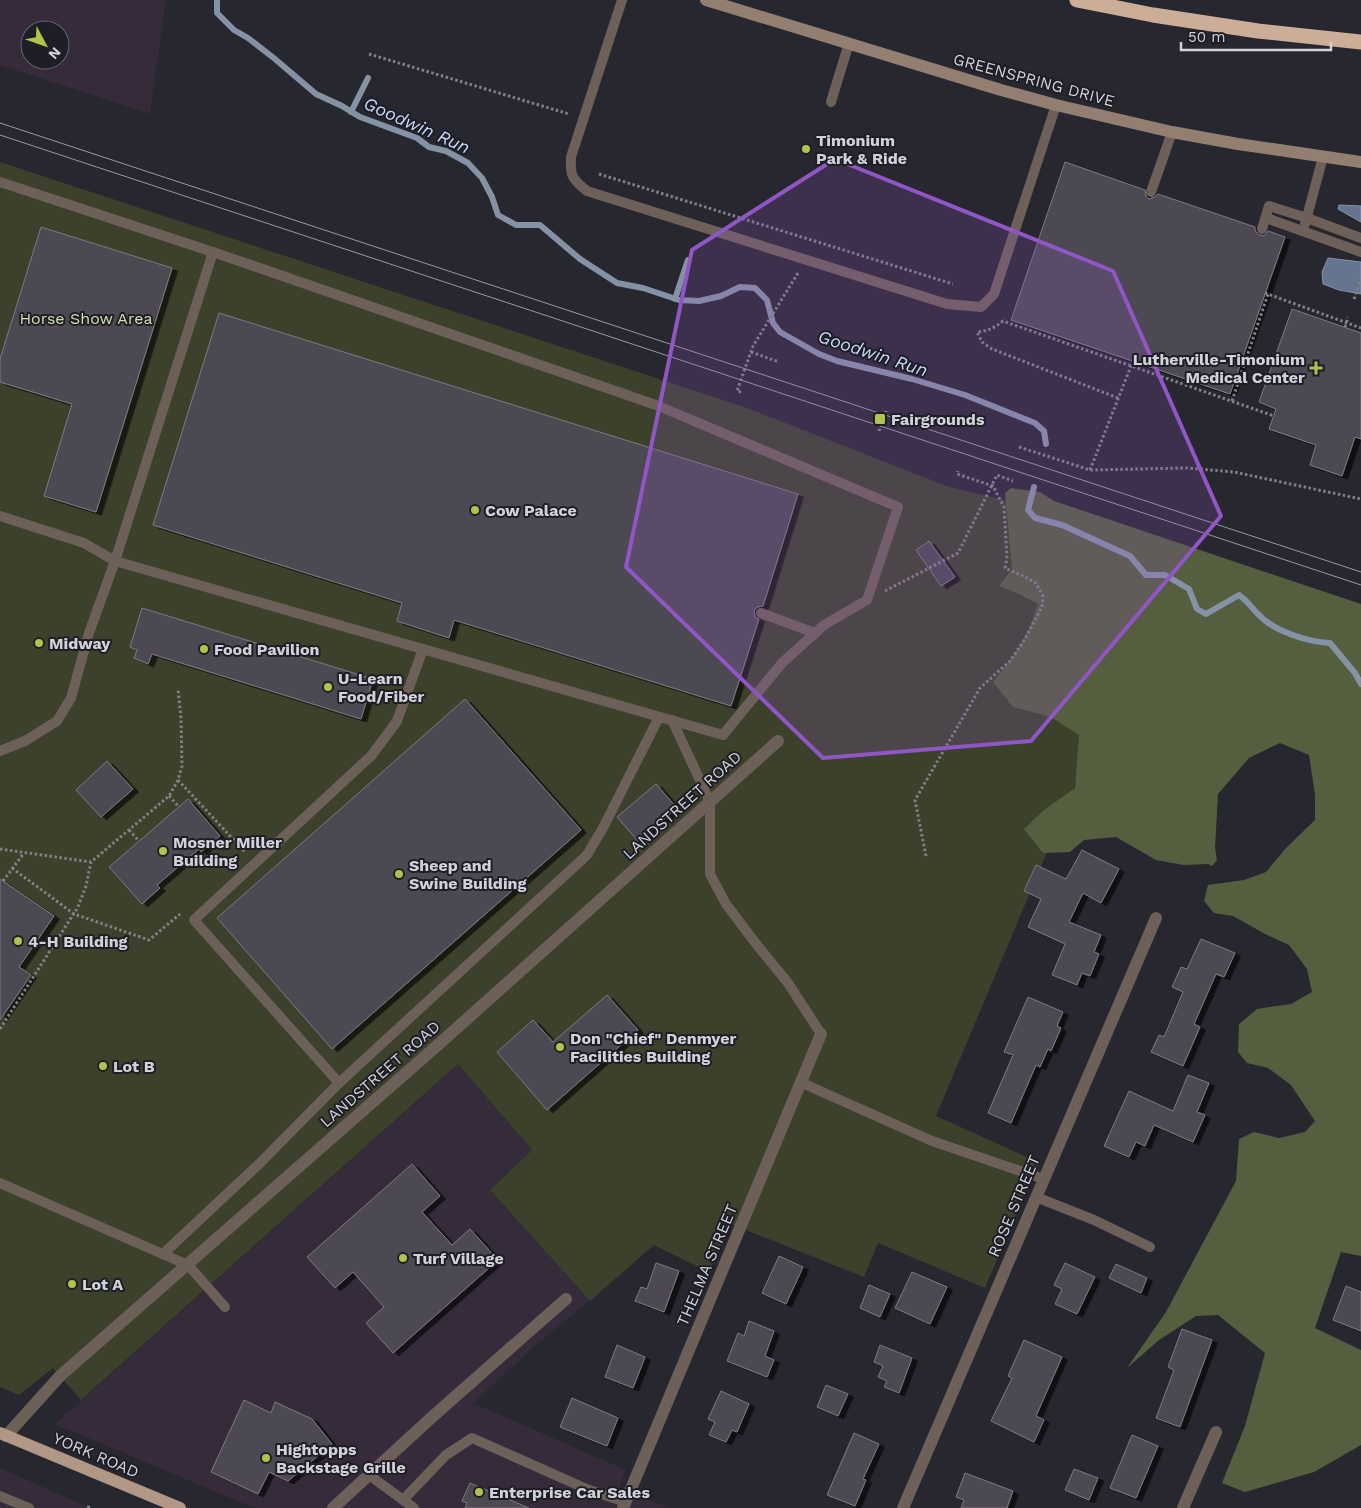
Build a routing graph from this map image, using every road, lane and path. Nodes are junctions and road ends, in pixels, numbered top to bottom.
1 (622, 0) edge
2 (706, 0) edge
3 (1076, 0) edge
4 (1361, 42) edge
5 (849, 43) junction
6 (369, 54) dead end
7 (831, 102) dead end
8 (1056, 105) junction
9 (569, 114) dead end
10 (1172, 132) junction
11 (1323, 157) junction
12 (1361, 162) edge
13 (599, 174) dead end
14 (0, 182) edge
15 (1151, 192) dead end
16 (1266, 218) junction
17 (1307, 218) junction
18 (1262, 229) dead end
19 (1304, 232) junction
20 (1361, 238) edge
21 (213, 252) junction
22 (1361, 252) edge
23 (798, 272) dead end
24 (1361, 278) edge
25 (953, 284) dead end
26 (1354, 299) dead end
27 (1348, 317) dead end
28 (1346, 322) junction
29 (1345, 327) dead end
30 (1361, 328) edge
31 (751, 352) junction
32 (779, 362) dead end
33 (1131, 366) junction
34 (741, 392) dead end
35 (1118, 398) junction
36 (1232, 401) junction
37 (886, 411) dead end
38 (1274, 416) dead end
39 (880, 431) dead end
40 (1019, 447) dead end
41 (1090, 470) junction
42 (958, 471) dead end
43 (1013, 481) dead end
44 (992, 486) junction
45 (1361, 499) edge
46 (0, 516) edge
47 (115, 561) junction
48 (867, 600) junction
49 (761, 613) dead end
50 (815, 633) junction
51 (423, 649) junction
52 (178, 689) dead end
53 (659, 717) junction
54 (672, 720) junction
55 (778, 741) dead end
56 (0, 752) edge
57 (178, 780) junction
58 (169, 796) junction
59 (710, 802) junction
60 (179, 807) dead end
61 (129, 830) junction
62 (139, 841) dead end
63 (0, 849) edge
64 (24, 852) junction
65 (926, 856) dead end
66 (91, 862) junction
67 (256, 863) junction
68 (12, 868) junction
69 (3, 881) dead end
70 (74, 914) junction
71 (179, 914) dead end
72 (1156, 918) dead end
73 (0, 1029) edge
74 (821, 1034) joint
75 (800, 1082) junction
76 (338, 1084) junction
77 (1044, 1179) junction
78 (0, 1183) edge
79 (1036, 1197) junction
80 (1150, 1247) dead end
81 (163, 1254) junction
82 (188, 1265) junction
83 (566, 1299) dead end
84 (225, 1307) dead end
85 (1216, 1432) dead end
86 (3, 1434) edge
87 (369, 1475) junction
88 (0, 1496) edge
89 (402, 1500) junction
90 (624, 1505) edge
91 (28, 1508) edge
92 (180, 1508) edge
93 (334, 1508) edge
94 (414, 1508) edge
95 (903, 1508) edge
96 (1183, 1508) edge

1 - 8 lane
2 - 5 main road, GREENSPRING DRIVE
3 - 4 highway
5 - 7 lane
5 - 8 main road, GREENSPRING DRIVE
6 - 9 path
8 - 10 main road, GREENSPRING DRIVE
10 - 11 main road, GREENSPRING DRIVE
10 - 15 lane
11 - 12 main road, GREENSPRING DRIVE
11 - 17 lane
13 - 25 path
14 - 21 lane
16 - 17 lane
16 - 18 lane
16 - 19 lane
17 - 19 lane
17 - 20 lane
19 - 22 lane
21 - 47 lane
21 - 48 lane
23 - 31 path
24 - 26 path
27 - 28 path
28 - 29 path
28 - 30 path
28 - 36 path
31 - 32 path
31 - 34 path
33 - 35 path
33 - 35 path
33 - 36 path
35 - 41 path
36 - 38 path
37 - 39 path
40 - 41 path
41 - 45 path
42 - 44 path
43 - 44 path
44 - 48 path
44 - 65 path
46 - 47 lane
47 - 51 lane
47 - 56 lane
48 - 50 lane
49 - 50 lane
50 - 54 lane
51 - 53 lane
51 - 67 lane
52 - 57 path
53 - 54 lane
53 - 76 lane
54 - 59 lane
55 - 59 street, LANDSTREET ROAD
57 - 58 path
57 - 67 path
58 - 60 path
58 - 61 path
59 - 74 lane
59 - 82 street, LANDSTREET ROAD
61 - 62 path
61 - 66 path
63 - 64 path
64 - 66 path
64 - 68 path
66 - 70 path
67 - 76 lane
68 - 69 path
68 - 70 path
70 - 71 path
70 - 73 path
72 - 77 street, ROSE STREET
74 - 75 street, THELMA STREET
75 - 77 lane
75 - 90 street, THELMA STREET
76 - 81 lane
77 - 79 street, ROSE STREET
78 - 81 lane
79 - 80 lane
79 - 95 street, ROSE STREET
81 - 82 lane
82 - 84 lane
82 - 86 street, LANDSTREET ROAD
83 - 87 street
85 - 96 street
86 - 92 main road, YORK ROAD
87 - 89 lane
87 - 93 street
88 - 91 lane
89 - 90 lane
89 - 94 lane

